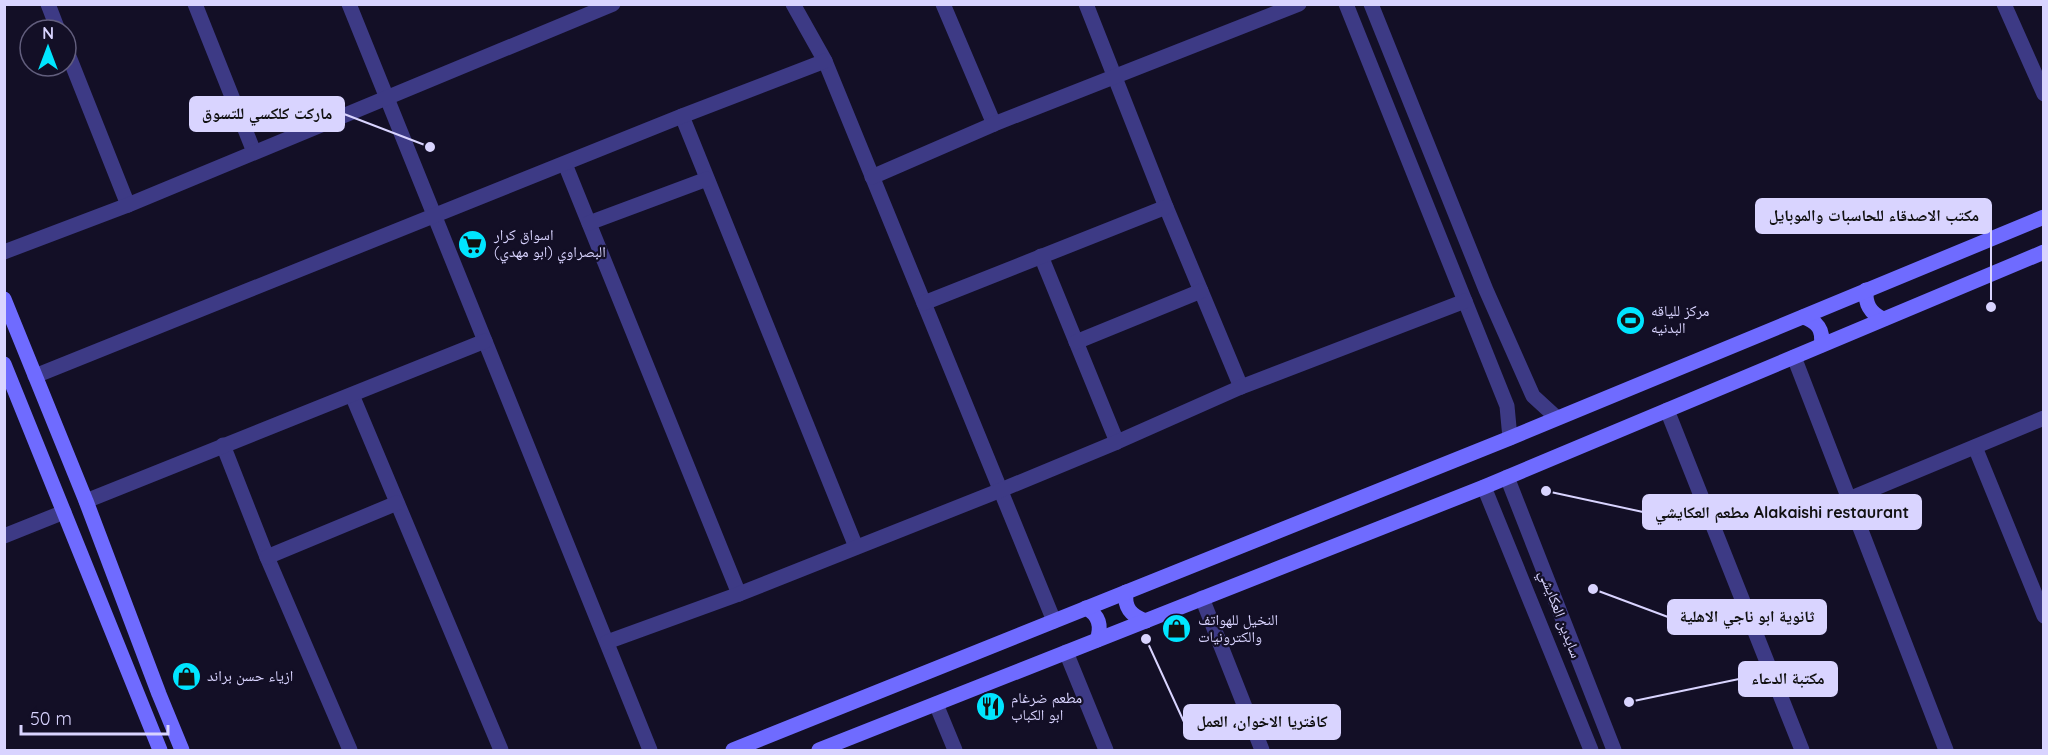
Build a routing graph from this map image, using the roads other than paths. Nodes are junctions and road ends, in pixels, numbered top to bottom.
1 (195, 4) edge
2 (349, 4) edge
3 (613, 4) edge
4 (793, 4) edge
5 (943, 4) edge
6 (1086, 4) edge
7 (1299, 4) edge
8 (1346, 4) edge
9 (1371, 4) edge
10 (2004, 4) edge
11 (825, 61) junction
12 (2038, 69) edge
13 (1115, 77) junction
14 (78, 78) edge
15 (2043, 94) edge
16 (387, 97) junction
17 (682, 116) junction
18 (994, 124) junction
19 (254, 152) junction
20 (565, 164) junction
21 (872, 177) junction
22 (706, 179) junction
23 (128, 205) junction
24 (1166, 207) junction
25 (435, 216) junction
26 (2043, 217) edge
27 (589, 223) junction
28 (4, 252) edge
29 (2043, 252) edge
30 (1041, 256) junction
31 (1866, 290) junction
32 (1201, 291) junction
33 (4, 299) edge
34 (1465, 301) junction
35 (924, 303) junction
36 (1803, 317) junction
37 (1883, 319) junction
38 (485, 341) junction
39 (1076, 342) junction
40 (1821, 345) junction
41 (1794, 357) junction
42 (4, 364) edge
43 (35, 376) junction
44 (1241, 387) junction
45 (352, 395) junction
46 (1533, 396) junction
47 (1507, 406) junction
48 (1667, 410) junction
49 (1557, 418) junction
50 (2043, 418) edge
51 (1510, 438) junction
52 (1117, 442) junction
53 (223, 445) junction
54 (1975, 447) junction
55 (1507, 477) junction
56 (1484, 487) junction
57 (1001, 490) junction
58 (1849, 499) junction
59 (86, 501) junction
60 (397, 503) junction
61 (64, 512) junction
62 (4, 536) edge
63 (856, 547) junction
64 (267, 557) junction
65 (2038, 585) edge
66 (1126, 592) junction
67 (739, 594) junction
68 (1202, 598) junction
69 (1086, 608) junction
70 (2043, 616) edge
71 (1054, 621) junction
72 (1146, 621) junction
73 (1097, 640) junction
74 (607, 642) junction
75 (1066, 652) junction
76 (152, 678) junction
77 (134, 684) junction
78 (936, 704) junction
79 (171, 724) junction
80 (152, 730) junction
81 (1942, 749) edge
82 (160, 750) edge
83 (182, 750) edge
84 (350, 750) edge
85 (501, 750) edge
86 (650, 750) edge
87 (733, 750) edge
88 (819, 750) edge
89 (955, 750) edge
90 (1106, 750) edge
91 (1262, 750) edge
92 (1592, 750) edge
93 (1614, 750) edge
94 (1802, 750) edge

1 - 19 street
2 - 16 street
3 - 16 street
4 - 11 street
5 - 18 street
6 - 13 street
7 - 13 street
8 - 34 street
9 - 46 street
10 - 12 street
11 - 17 street
11 - 21 street
12 - 15 street
13 - 18 street
13 - 24 street
14 - 23 street
16 - 19 street
16 - 25 street
17 - 20 street
17 - 22 street
18 - 21 street
19 - 23 street
20 - 25 street
20 - 27 street
21 - 35 street
22 - 27 street
22 - 63 street
23 - 28 street
24 - 30 street
24 - 32 street
25 - 38 street
25 - 43 street
26 - 31 street
27 - 67 street
29 - 37 street
30 - 35 street
30 - 39 street
31 - 36 street
31 - 37 street
32 - 39 street
32 - 44 street
33 - 43 street
34 - 44 street
34 - 47 street
35 - 57 street
36 - 40 street
36 - 49 street
37 - 40 street
38 - 45 street
38 - 74 street
39 - 52 street
40 - 41 street
41 - 48 street
41 - 58 street
42 - 61 street
43 - 59 street
44 - 52 street
45 - 53 street
45 - 60 street
46 - 47 street
46 - 49 street
47 - 51 street
48 - 55 street
48 - 94 street
49 - 51 street
50 - 54 street
51 - 66 street
52 - 57 street
53 - 59 street
53 - 64 street
54 - 58 street
54 - 65 street
55 - 56 street
55 - 93 street, سايدين العكايشي
56 - 68 street
56 - 92 street, سايدين العكايشي
57 - 63 street
57 - 71 street
58 - 81 street
59 - 76 street
60 - 64 street
60 - 85 street
61 - 62 street
61 - 77 street
63 - 67 street
64 - 84 street
65 - 70 street
66 - 69 street
66 - 72 street
67 - 74 street
68 - 72 street
68 - 91 street
69 - 71 street
69 - 73 street
71 - 87 street
72 - 73 street
73 - 75 street
74 - 86 street
75 - 78 street
75 - 90 street
76 - 77 street
76 - 79 street
77 - 80 street
78 - 88 street
78 - 89 street
79 - 80 street
79 - 83 street
80 - 82 street

